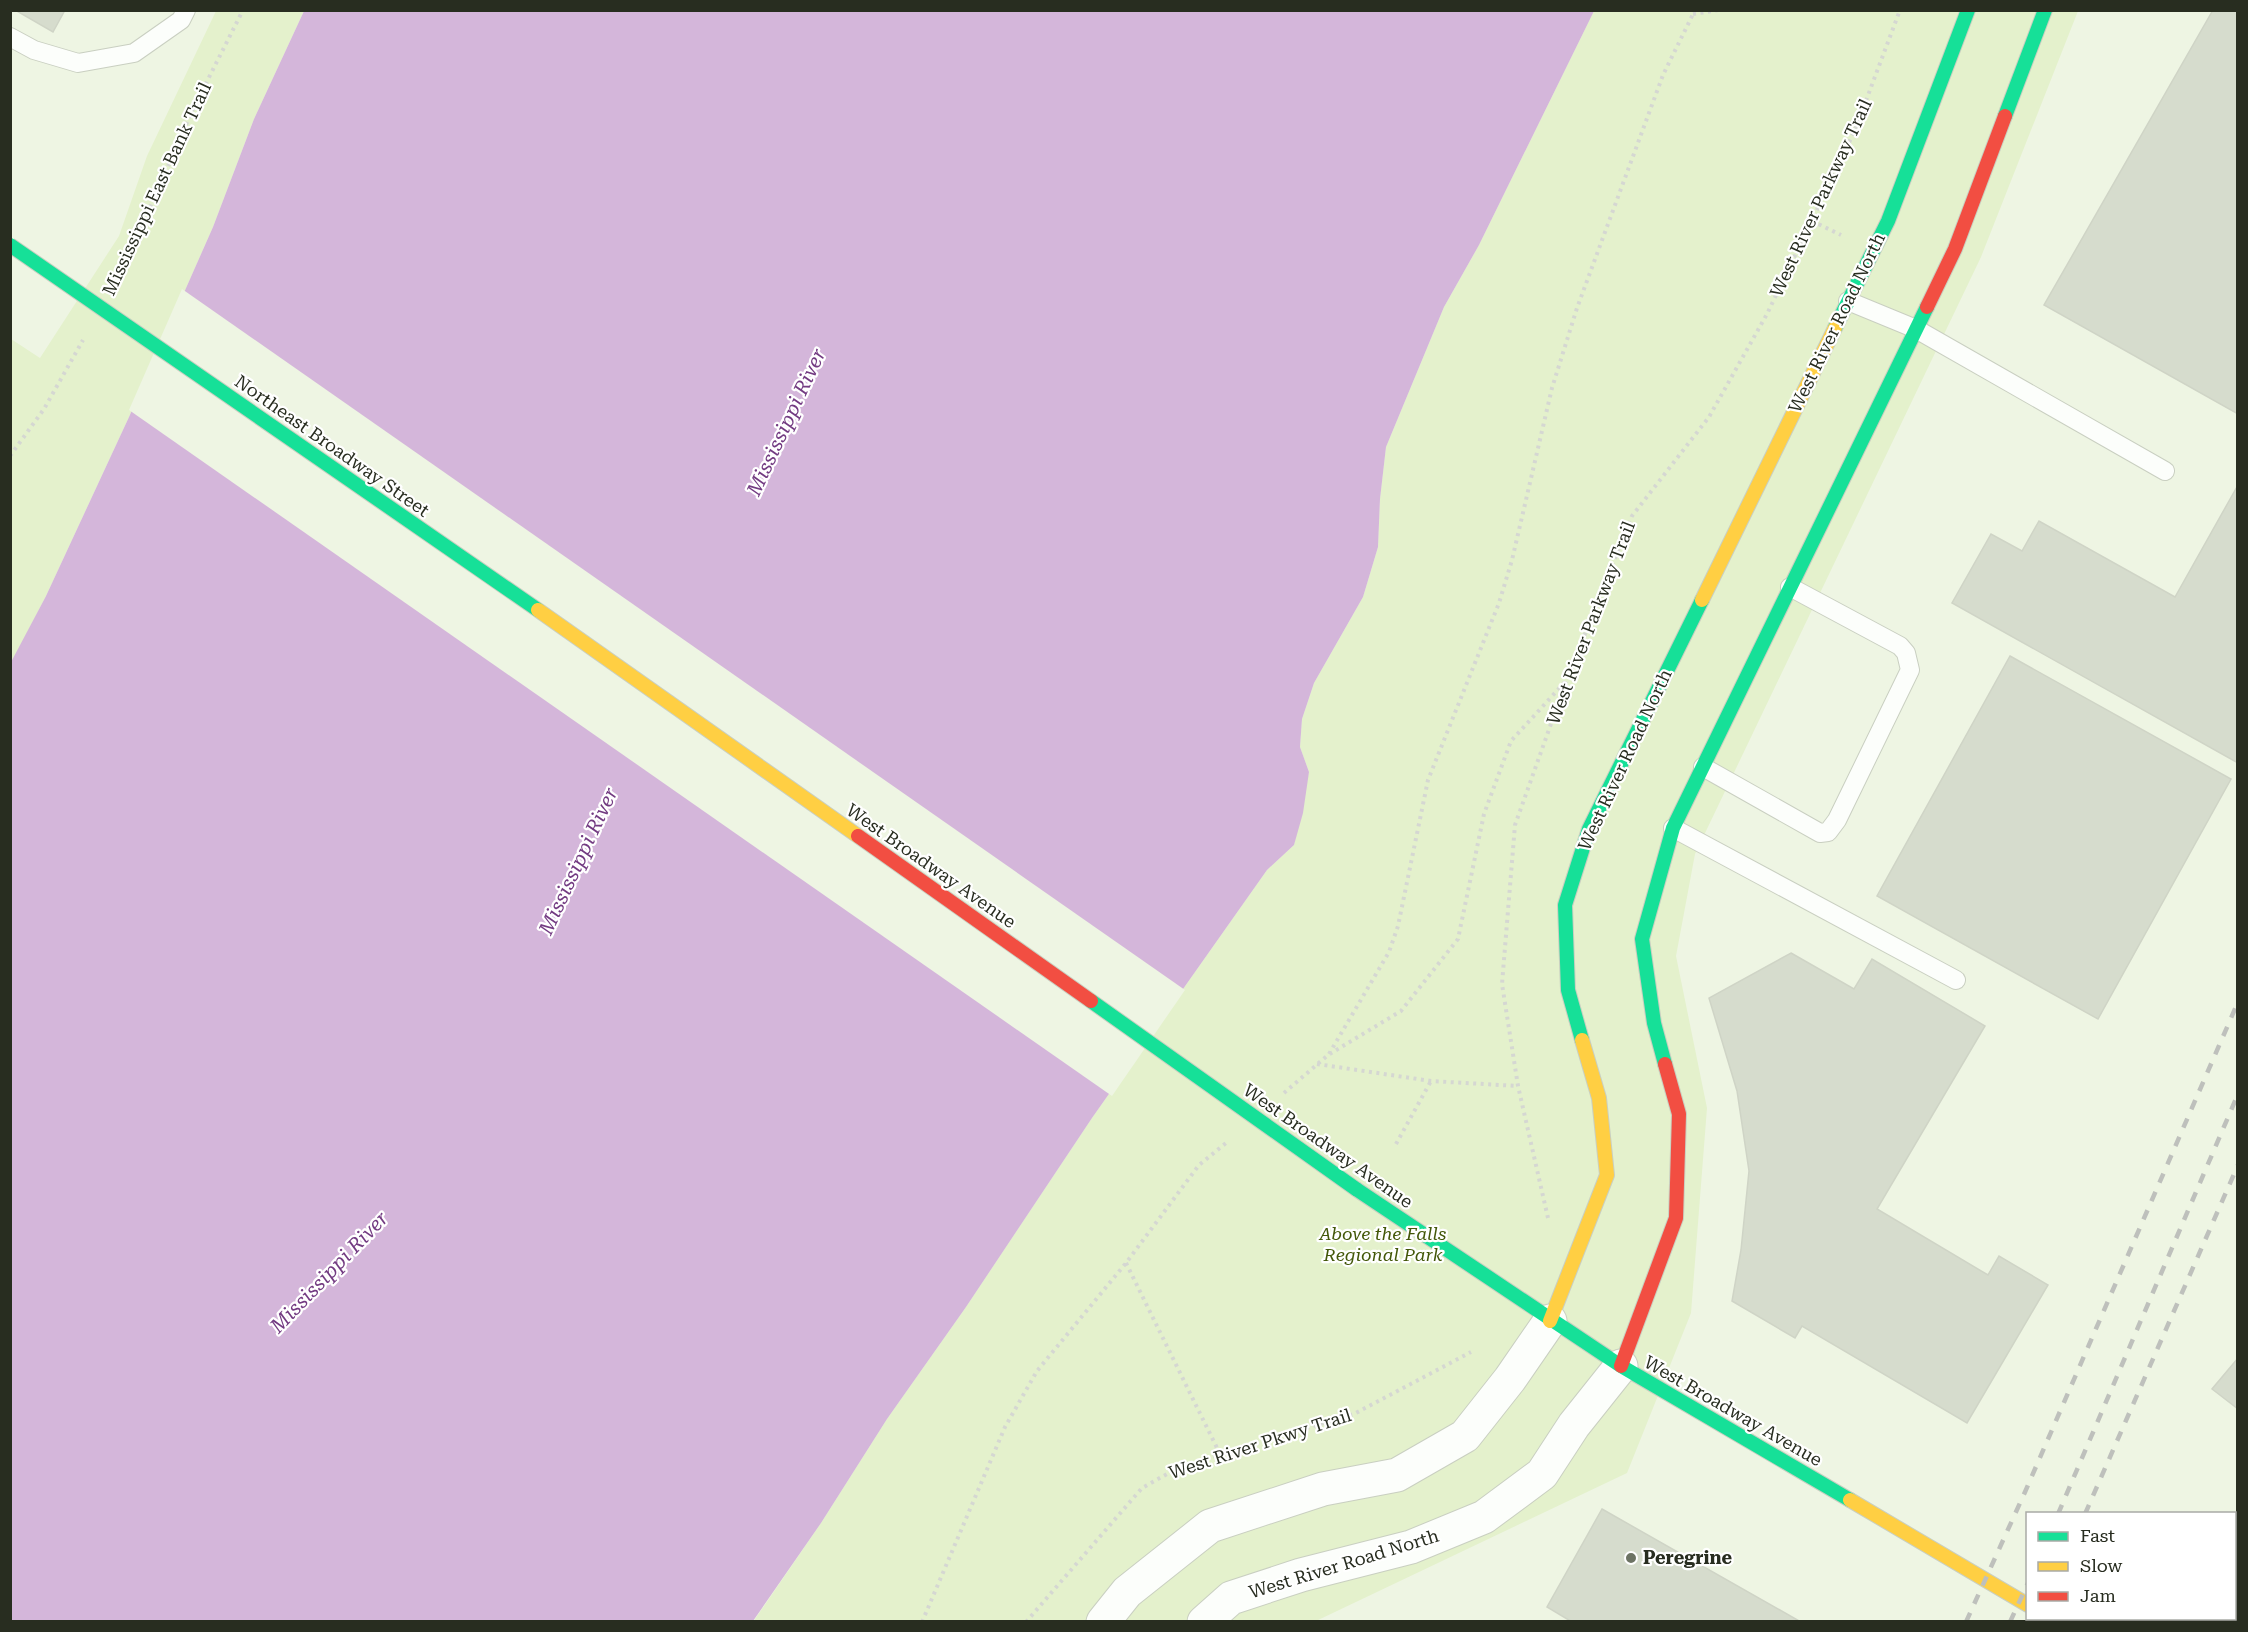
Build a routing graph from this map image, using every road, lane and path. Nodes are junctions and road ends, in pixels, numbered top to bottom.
1 (186, 10) edge
2 (243, 10) edge
3 (1719, 10) edge
4 (1900, 10) edge
5 (1968, 10) edge
6 (2045, 10) edge
7 (1694, 12) edge
8 (10, 37) edge
9 (10, 245) edge
10 (116, 282) dead end
11 (1848, 301) junction
12 (1916, 329) junction
13 (88, 331) dead end
14 (10, 456) edge
15 (2164, 471) dead end
16 (1790, 587) junction
17 (634, 677) joint
18 (1568, 679) junction
19 (1703, 767) junction
20 (1673, 828) junction
21 (1956, 980) dead end
22 (1328, 1055) junction
23 (1317, 1065) junction
24 (1431, 1081) junction
25 (1518, 1086) junction
26 (1281, 1096) dead end
27 (1226, 1142) dead end
28 (1396, 1144) dead end
29 (1549, 1222) dead end
30 (1126, 1263) junction
31 (1550, 1321) junction
32 (1471, 1352) dead end
33 (1621, 1366) junction
34 (1220, 1454) junction
35 (2026, 1604) edge
36 (922, 1622) edge
37 (1026, 1622) edge
38 (1103, 1622) edge
39 (1204, 1622) edge

1 - 8 lane
2 - 10 path, Mississippi East Bank Trail
3 - 7 path
4 - 18 path, West River Parkway Trail
5 - 11 street, West River Road North
6 - 12 street, West River Road North
7 - 22 path
9 - 17 street, Northeast Broadway Street, bridge
11 - 12 lane
11 - 31 street, West River Road North
12 - 15 lane
12 - 16 street, West River Road North
13 - 14 path
16 - 19 street, West River Road North
16 - 19 lane
17 - 31 street, West Broadway Avenue, bridge
18 - 22 path
18 - 25 path, West River Parkway Trail
19 - 20 street, West River Road North
20 - 21 lane
20 - 33 street, West River Road North
22 - 23 path
23 - 24 path
23 - 26 path
24 - 25 path
24 - 28 path
25 - 29 path, West River Parkway Trail
27 - 30 path
30 - 34 path
30 - 36 path
31 - 33 street, West Broadway Avenue
31 - 38 street, West River Road North
32 - 34 path, West River Pkwy Trail
33 - 35 street, West Broadway Avenue
33 - 39 street, West River Road North
34 - 37 path, West River Pkwy Trail

